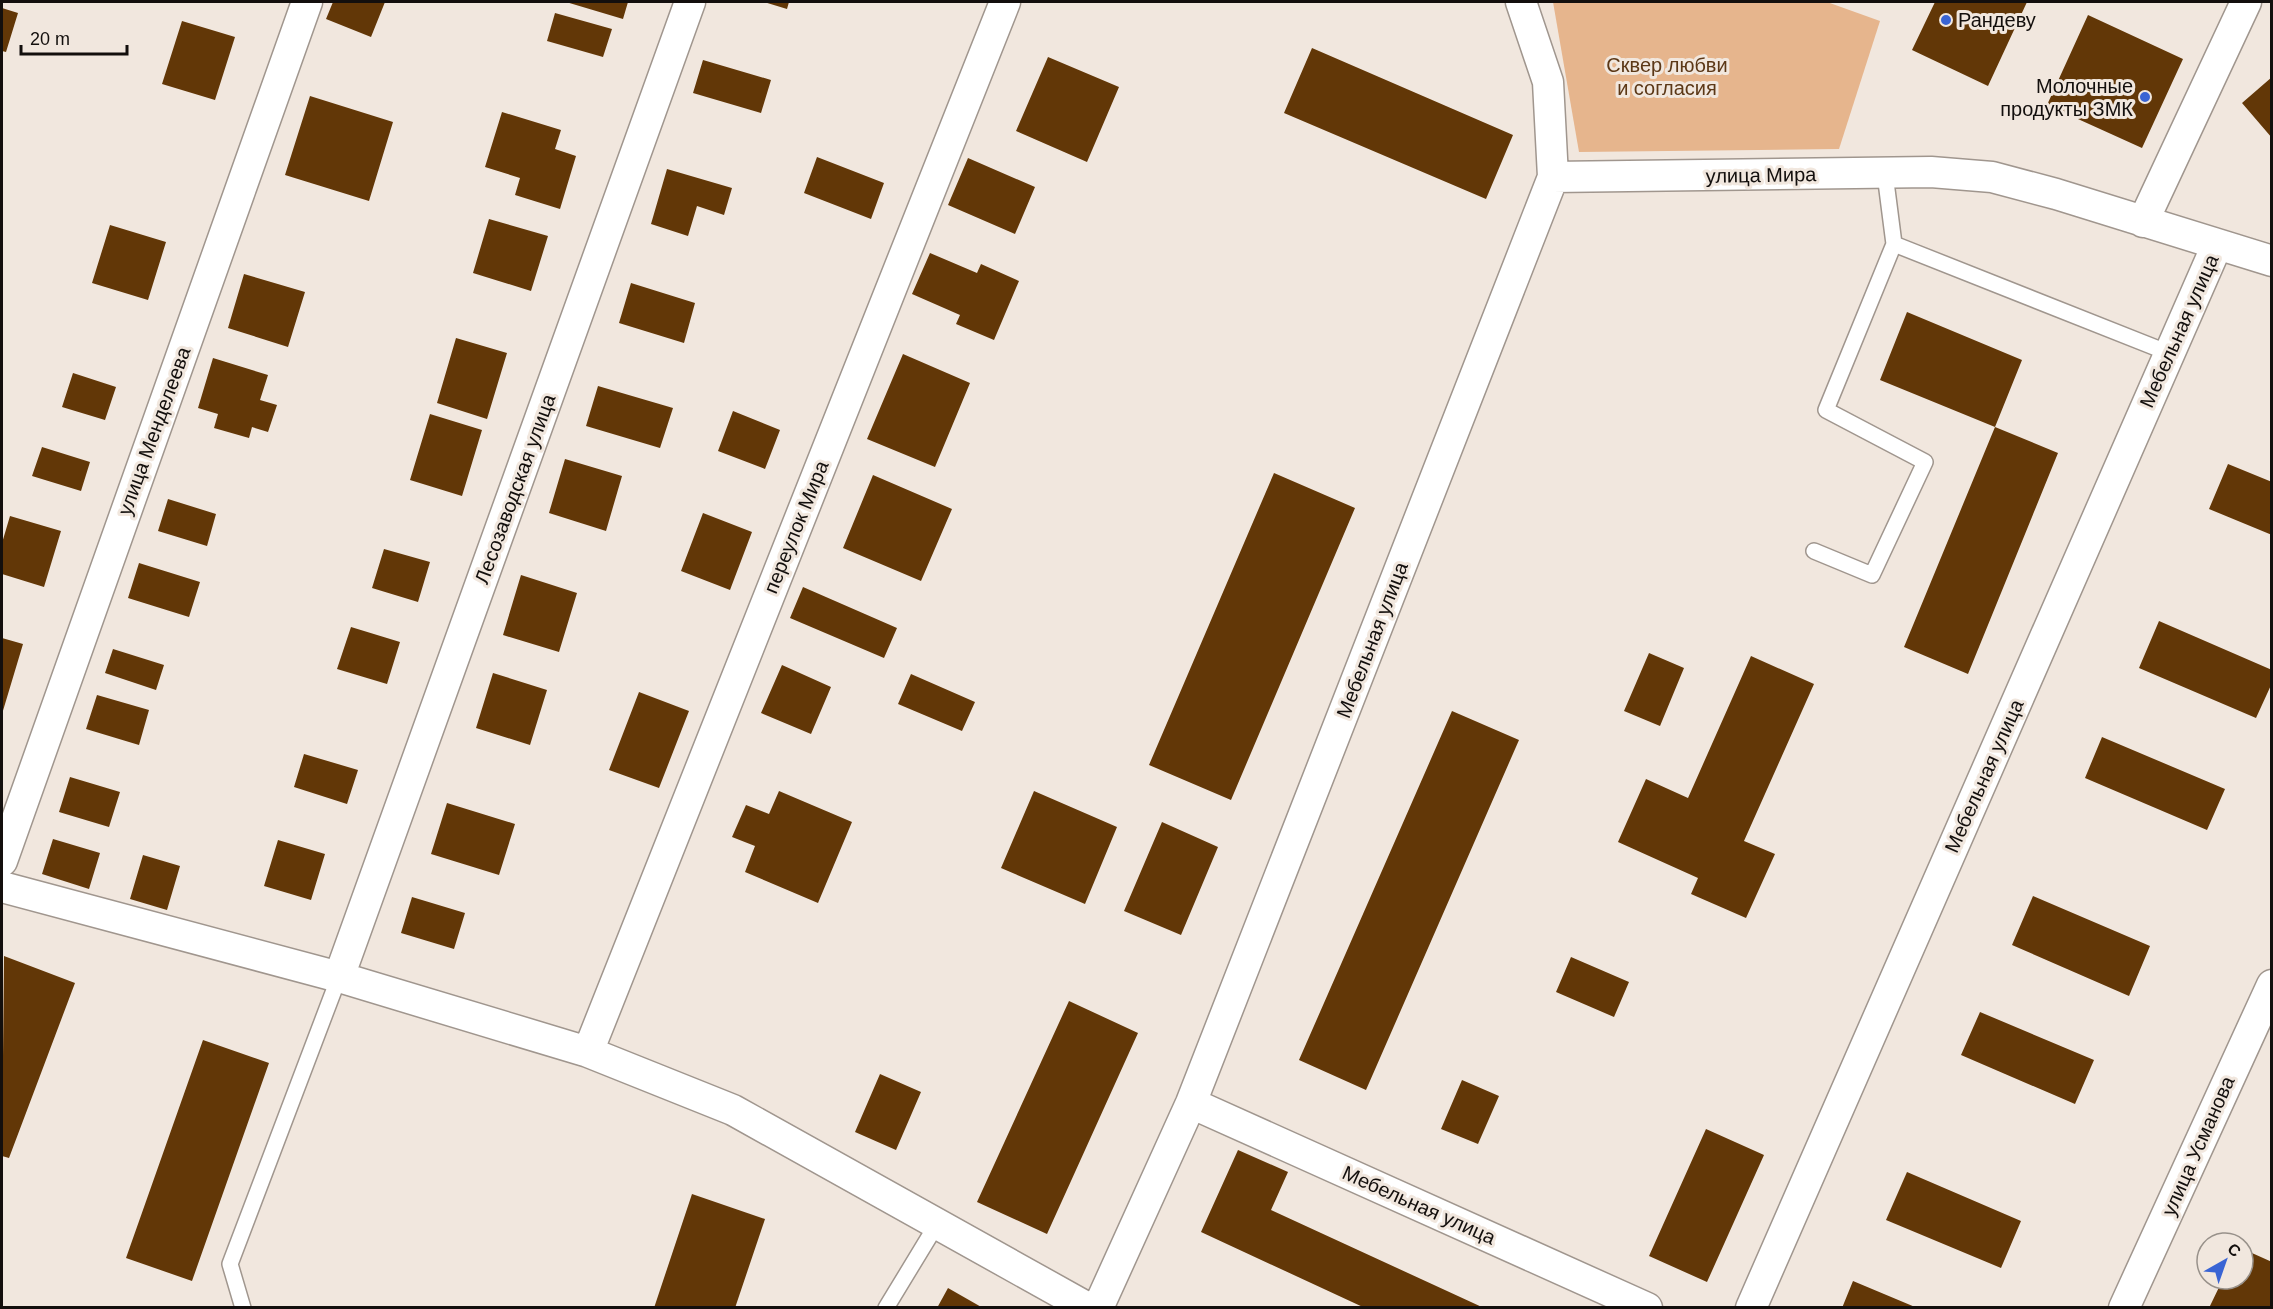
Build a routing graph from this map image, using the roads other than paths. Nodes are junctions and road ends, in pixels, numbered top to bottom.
1 (307, 2) edge
2 (690, 2) edge
3 (1005, 2) edge
4 (1521, 2) edge
5 (2246, 2) edge
6 (1885, 174) junction
7 (1553, 177) junction
8 (2142, 222) junction
9 (1894, 244) junction
10 (2217, 244) junction
11 (2271, 261) edge
12 (2169, 353) junction
13 (1814, 551) dead end
14 (2, 861) edge
15 (2, 887) edge
16 (339, 977) junction
17 (2271, 985) edge
18 (588, 1052) junction
19 (1191, 1102) junction
20 (937, 1224) junction
21 (243, 1308) edge
22 (886, 1308) edge
23 (1088, 1308) edge
24 (1098, 1308) edge
25 (1647, 1308) edge
26 (1751, 1308) edge
27 (2124, 1308) edge

1 - 14 street, улица Менделеева
2 - 16 street, Лесозаводская улица
3 - 18 street, переулок Мира
4 - 7 street
5 - 8 street
6 - 7 street, улица Мира
6 - 8 street, улица Мира
6 - 9 lane
7 - 19 street, Мебельная улица
8 - 10 street, улица Мира
9 - 12 lane
9 - 13 lane
10 - 11 street, улица Мира
10 - 12 street, Мебельная улица
12 - 26 street, Мебельная улица
15 - 16 street
16 - 18 street
16 - 21 lane
17 - 27 street, улица Усманова
18 - 20 street
19 - 24 street, Мебельная улица
19 - 25 street, Мебельная улица
20 - 22 lane
20 - 23 street

